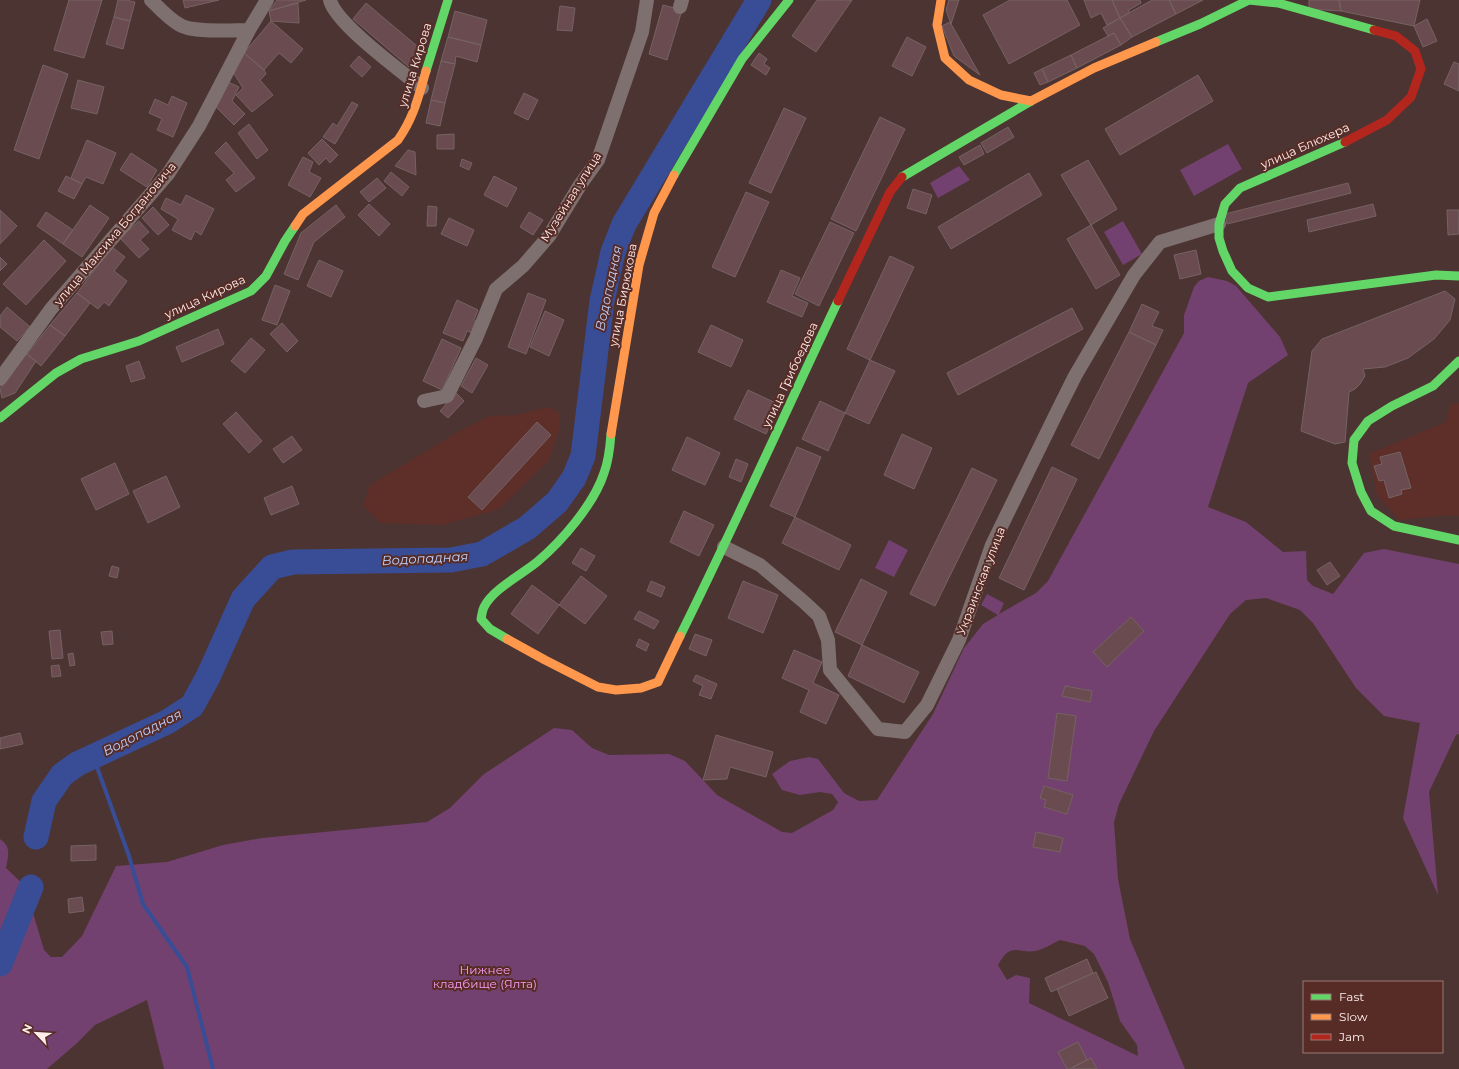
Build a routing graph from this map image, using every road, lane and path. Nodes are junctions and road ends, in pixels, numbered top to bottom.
1 (151, 0) edge
2 (267, 0) edge
3 (330, 0) edge
4 (448, 0) edge
5 (647, 0) edge
6 (789, 0) edge
7 (941, 0) edge
8 (249, 30) junction
9 (422, 88) junction
10 (1031, 101) junction
11 (1218, 224) junction
12 (1459, 276) edge
13 (1459, 361) edge
14 (0, 378) edge
15 (424, 401) dead end
16 (0, 418) edge
17 (1459, 540) edge
18 (724, 547) junction
19 (616, 690) joint

1 - 8 street
2 - 8 street, улица Максима Богдановича
3 - 9 street
4 - 9 main road, улица Кирова
5 - 15 street, Музейная улица
6 - 19 main road, улица Бирюкова
7 - 10 main road
8 - 14 street, улица Максима Богдановича
9 - 16 main road, улица Кирова
10 - 11 main road, улица Блюхера
10 - 18 main road, улица Грибоедова
11 - 12 main road, улица Блюхера
11 - 18 street, Украинская улица
13 - 17 main road
18 - 19 main road, улица Грибоедова

